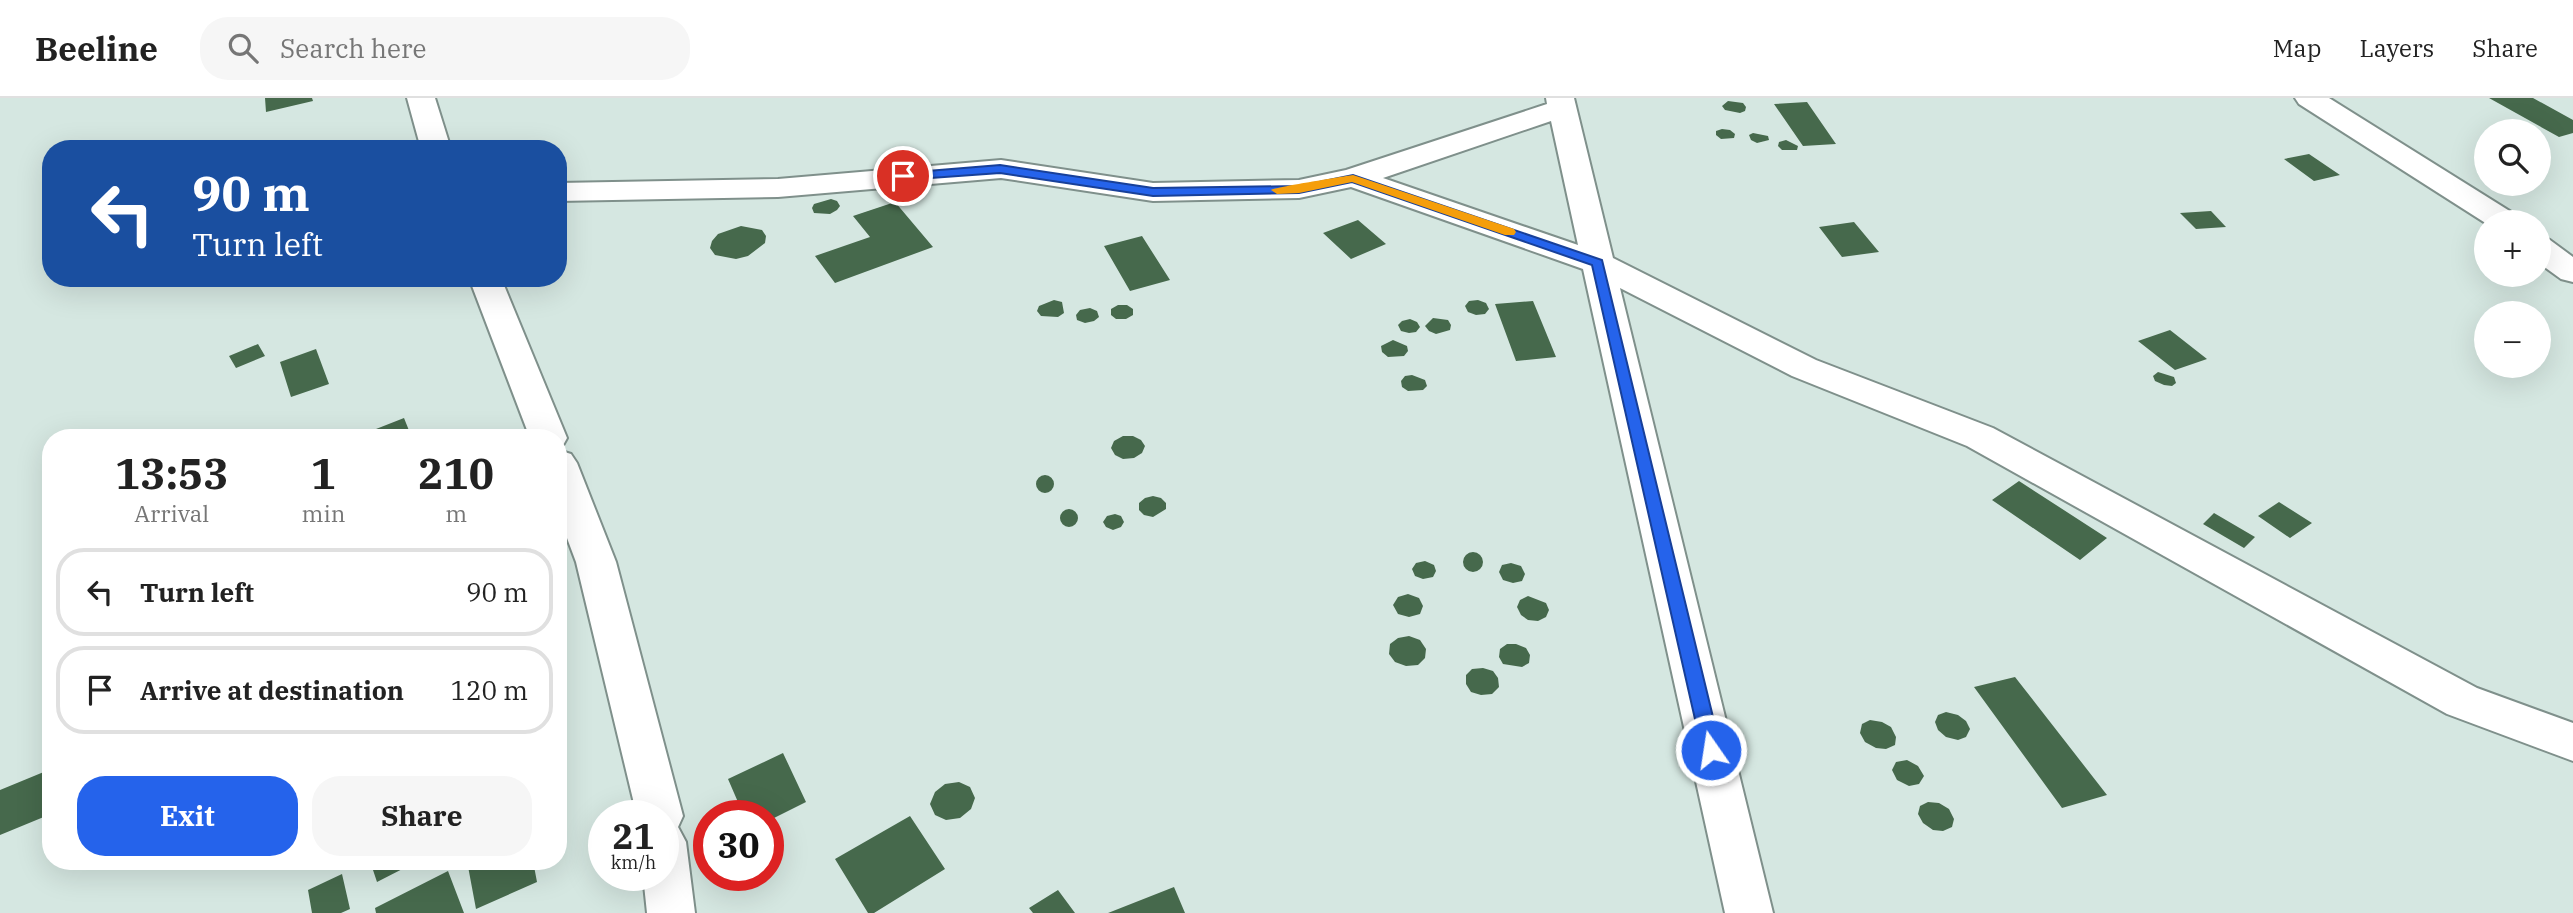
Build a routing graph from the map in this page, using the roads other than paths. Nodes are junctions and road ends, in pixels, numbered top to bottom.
1 (421, 98) edge
2 (2309, 98) edge
3 (1561, 103) edge
4 (433, 140) edge
5 (1353, 178) junction
6 (567, 192) edge
7 (2486, 210) edge
8 (2551, 256) edge
9 (1598, 262) junction
10 (2573, 272) edge
11 (489, 287) edge
12 (545, 429) edge
13 (567, 486) edge
14 (2573, 742) edge
15 (656, 800) edge
16 (669, 891) edge
17 (671, 913) edge
18 (1749, 913) edge

1 - 4 street
2 - 7 street
3 - 5 street
3 - 9 street
5 - 6 street
5 - 9 street
8 - 10 street
9 - 14 street
9 - 18 street
11 - 12 street
13 - 15 street
16 - 17 street

